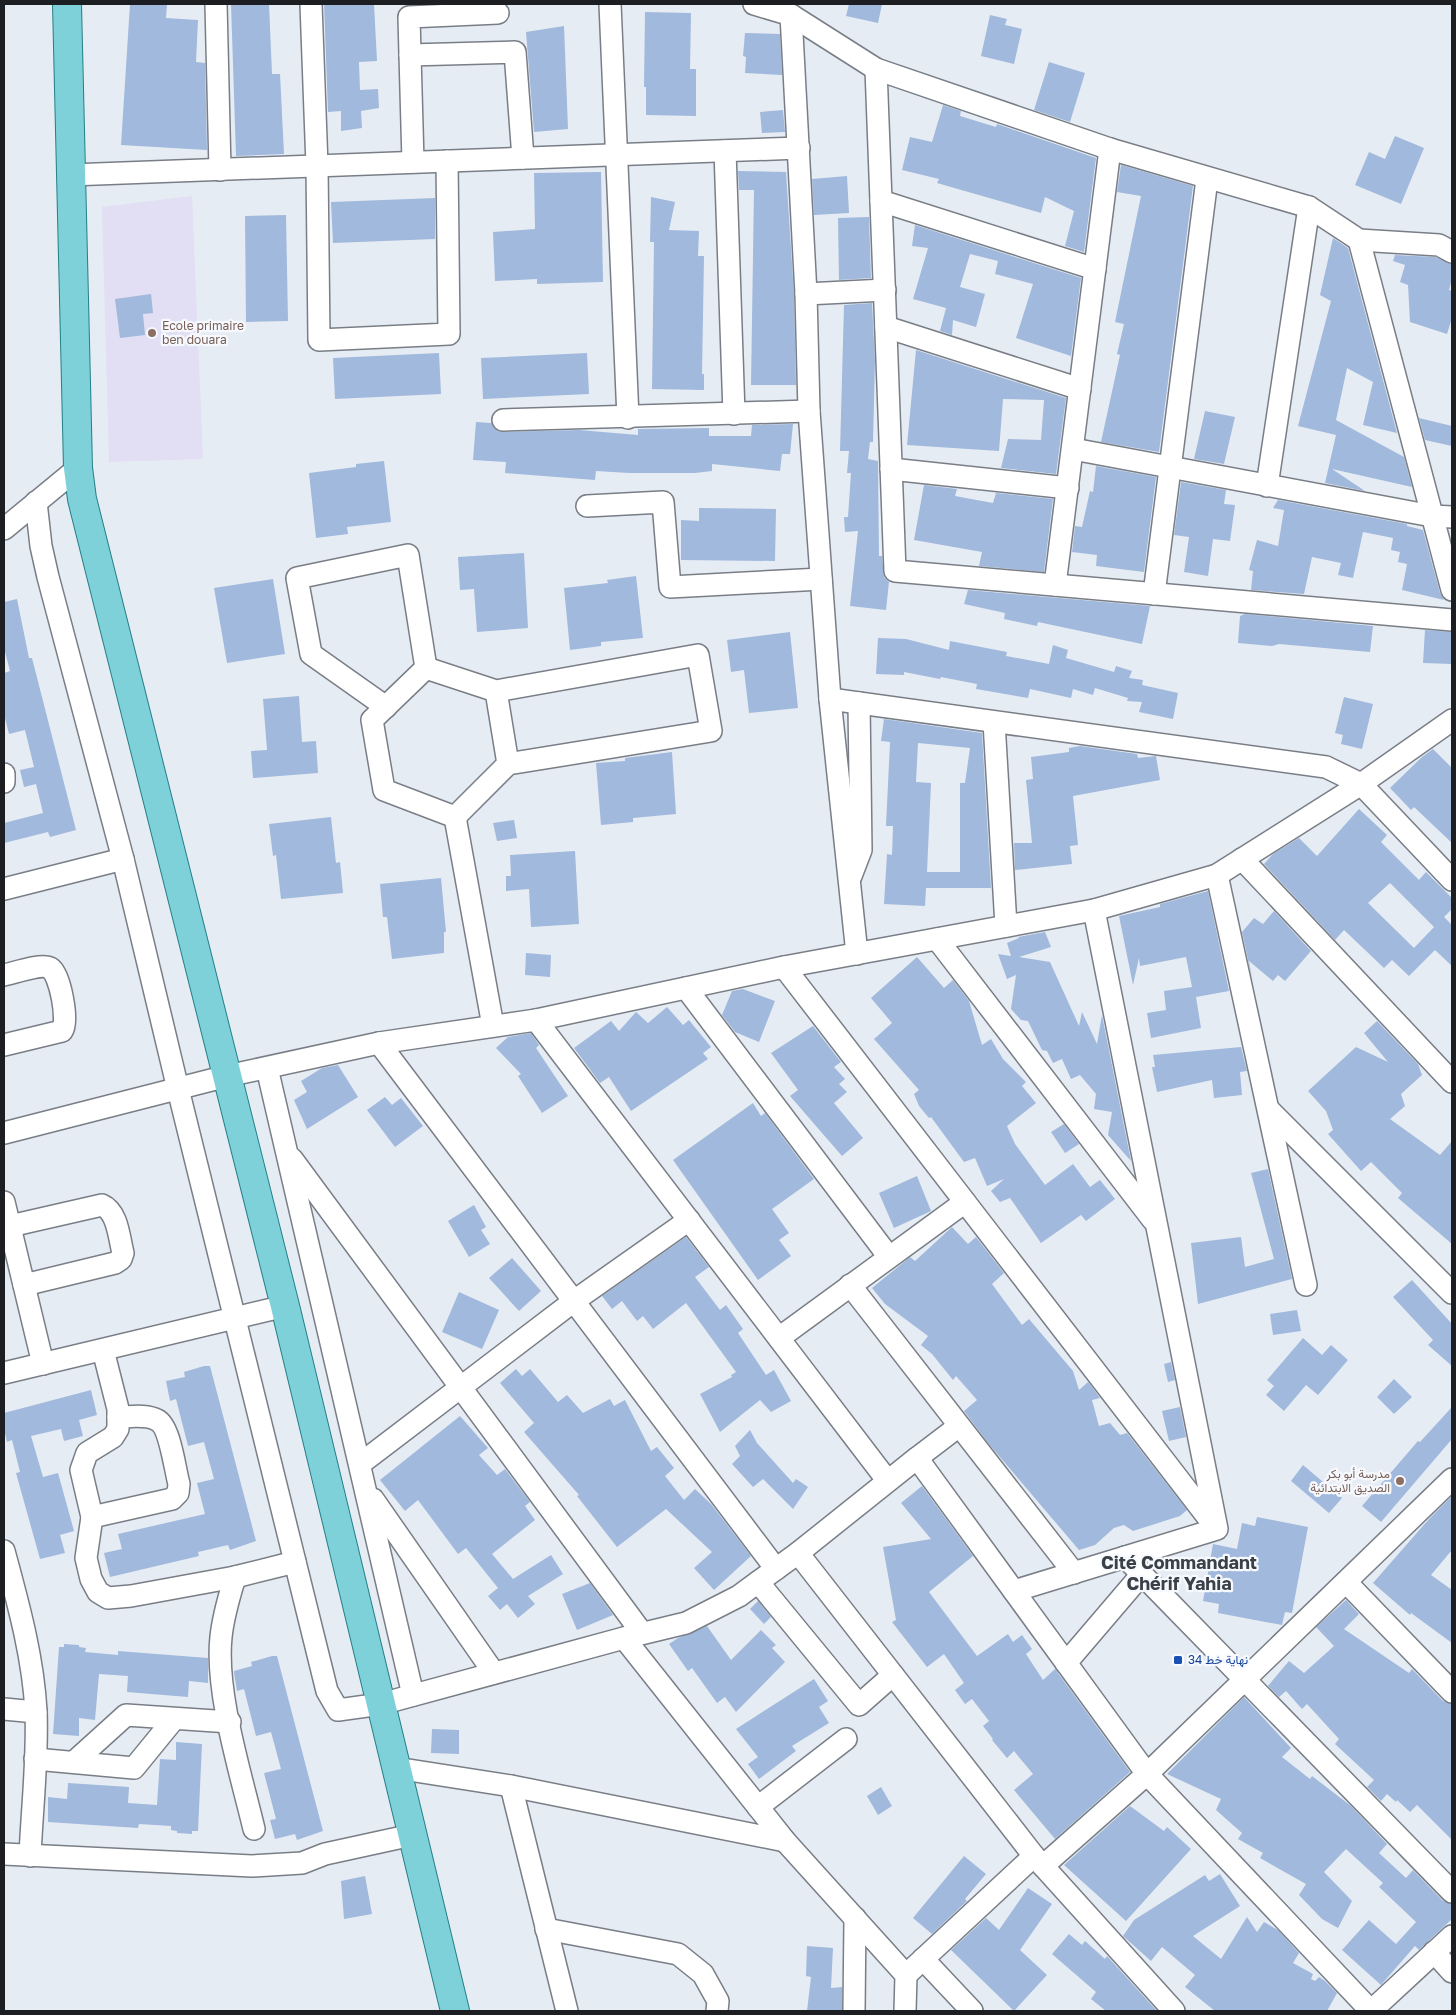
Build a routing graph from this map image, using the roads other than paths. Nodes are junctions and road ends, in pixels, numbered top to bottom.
1 (67, 4) edge
2 (216, 4) edge
3 (311, 4) edge
4 (610, 4) edge
5 (754, 4) edge
6 (498, 13) dead end
7 (792, 15) junction
8 (410, 55) junction
9 (876, 69) junction
10 (799, 148) junction
11 (1110, 149) junction
12 (724, 151) junction
13 (616, 155) junction
14 (523, 158) junction
15 (447, 161) junction
16 (413, 162) junction
17 (317, 166) junction
18 (220, 170) junction
19 (70, 175) junction
20 (1207, 179) junction
21 (881, 201) junction
22 (1309, 207) junction
23 (1359, 240) junction
24 (1452, 252) edge
25 (1095, 269) junction
26 (885, 290) junction
27 (806, 294) junction
28 (886, 327) junction
29 (1080, 389) junction
30 (809, 411) junction
31 (734, 414) junction
32 (628, 418) junction
33 (502, 420) dead end
34 (1073, 449) junction
35 (78, 468) junction
36 (1171, 468) junction
37 (891, 469) junction
38 (1267, 486) junction
39 (1068, 488) junction
40 (36, 502) junction
41 (587, 506) dead end
42 (1442, 516) edge
43 (4, 529) edge
44 (821, 579) junction
45 (1056, 585) junction
46 (1452, 590) edge
47 (1154, 594) junction
48 (1452, 620) edge
49 (426, 668) junction
50 (496, 691) junction
51 (830, 699) junction
52 (859, 703) junction
53 (386, 707) junction
54 (1452, 720) edge
55 (994, 722) junction
56 (508, 764) junction
57 (4, 774) edge
58 (4, 782) edge
59 (1361, 784) junction
60 (455, 817) junction
61 (124, 859) junction
62 (1242, 859) junction
63 (1218, 875) junction
64 (849, 880) junction
65 (1452, 880) edge
66 (4, 890) edge
67 (1094, 910) junction
68 (1006, 926) junction
69 (937, 939) junction
70 (857, 954) junction
71 (784, 967) junction
72 (4, 975) edge
73 (686, 988) junction
74 (536, 1020) junction
75 (493, 1026) junction
76 (379, 1043) junction
77 (4, 1045) edge
78 (267, 1068) junction
79 (226, 1076) junction
80 (1452, 1082) edge
81 (178, 1090) junction
82 (1270, 1111) junction
83 (4, 1132) edge
84 (286, 1151) junction
85 (4, 1202) edge
86 (965, 1202) junction
87 (689, 1220) junction
88 (1156, 1224) junction
89 (10, 1226) junction
90 (889, 1257) junction
91 (24, 1284) junction
92 (850, 1285) junction
93 (1306, 1285) dead end
94 (1452, 1292) edge
95 (574, 1301) junction
96 (285, 1306) junction
97 (234, 1317) junction
98 (779, 1338) junction
99 (103, 1350) junction
100 (43, 1364) junction
101 (4, 1373) edge
102 (461, 1388) junction
103 (118, 1418) junction
104 (959, 1426) junction
105 (917, 1458) junction
106 (360, 1464) junction
107 (887, 1480) junction
108 (1451, 1481) edge
109 (366, 1489) junction
110 (92, 1517) junction
111 (1216, 1529) junction
112 (4, 1550) edge
113 (798, 1553) junction
114 (1125, 1557) junction
115 (295, 1562) junction
116 (776, 1569) junction
117 (1074, 1573) junction
118 (1142, 1574) junction
119 (236, 1577) junction
120 (758, 1582) junction
121 (1346, 1582) junction
122 (1014, 1591) junction
123 (633, 1636) junction
124 (1066, 1663) junction
125 (494, 1673) junction
126 (893, 1675) junction
127 (1246, 1680) junction
128 (1452, 1692) edge
129 (413, 1695) junction
130 (381, 1704) junction
131 (4, 1709) edge
132 (36, 1712) junction
133 (174, 1719) junction
134 (230, 1722) junction
135 (846, 1739) dead end
136 (35, 1759) junction
137 (74, 1762) junction
138 (396, 1768) junction
139 (1147, 1774) junction
140 (511, 1786) junction
141 (758, 1808) junction
142 (254, 1829) dead end
143 (412, 1835) junction
144 (785, 1841) junction
145 (4, 1854) edge
146 (30, 1856) junction
147 (1038, 1861) junction
148 (1452, 1892) edge
149 (855, 1918) junction
150 (546, 1929) junction
151 (1452, 1936) edge
152 (1434, 1952) junction
153 (923, 1959) junction
154 (1452, 1972) edge
155 (906, 1975) junction
156 (455, 2011) edge
157 (567, 2011) edge
158 (717, 2011) edge
159 (854, 2011) edge
160 (906, 2011) edge
161 (972, 2011) edge
162 (1174, 2011) edge
163 (1371, 2011) edge

1 - 19 main road
2 - 18 street
3 - 17 street
4 - 13 street
5 - 7 street
6 - 8 street
7 - 9 street
7 - 10 street
8 - 14 street
8 - 16 street
9 - 11 street
9 - 21 street
10 - 12 street
10 - 27 street
11 - 20 street
11 - 25 street
12 - 13 street
12 - 31 street
13 - 14 street
13 - 32 street
14 - 15 street
15 - 16 street
15 - 17 street
16 - 17 street
17 - 18 street
18 - 19 street
19 - 35 main road
20 - 22 street
20 - 36 street
21 - 25 street
21 - 26 street
22 - 23 street
22 - 38 street
23 - 24 street
23 - 42 street
25 - 29 street
26 - 27 street
26 - 28 street
27 - 30 street
28 - 29 street
28 - 37 street
29 - 34 street
30 - 31 street
30 - 44 street
31 - 32 street
32 - 33 street
34 - 36 street
34 - 39 street
35 - 40 street
35 - 79 main road
36 - 38 street
36 - 47 street
37 - 39 street
37 - 45 street
38 - 42 street
39 - 45 street
40 - 43 street
40 - 61 street
41 - 44 street
42 - 46 street
44 - 51 street
45 - 47 street
47 - 48 street
49 - 50 street
49 - 53 street
49 - 53 street
50 - 56 street
50 - 56 street
51 - 52 street
51 - 64 street
52 - 55 street
52 - 64 street
53 - 60 street
54 - 59 street
55 - 59 street
55 - 68 street
56 - 60 street
57 - 58 street
59 - 62 street
59 - 65 street
60 - 75 street
61 - 66 street
61 - 81 street
62 - 63 street
62 - 80 street
63 - 67 street
63 - 82 street
64 - 70 street
67 - 68 street
67 - 88 street
68 - 69 street
69 - 70 street
69 - 88 street
70 - 71 street
71 - 73 street
71 - 86 street
72 - 77 street
73 - 74 street
73 - 90 street
74 - 75 street
74 - 87 street
75 - 76 street
76 - 78 street
76 - 95 street
78 - 79 street
78 - 84 street
79 - 81 street
79 - 96 main road
81 - 83 street
81 - 97 street
82 - 93 street
82 - 94 street
84 - 102 street
84 - 106 street
85 - 89 street
86 - 90 street
86 - 111 street
87 - 95 street
87 - 98 street
88 - 111 street
89 - 91 street
89 - 91 street
90 - 92 street
91 - 100 street
92 - 98 street
92 - 104 street
95 - 102 street
95 - 116 street
96 - 97 street
96 - 130 main road
97 - 99 street
97 - 115 street
98 - 107 street
99 - 100 street
99 - 103 street
100 - 101 street
102 - 106 street
102 - 123 street
103 - 110 street
103 - 110 street
104 - 105 street
104 - 117 street
105 - 107 street
105 - 122 street
106 - 109 street
107 - 113 street
108 - 121 street
109 - 125 street
109 - 129 street
110 - 119 street
111 - 114 street
112 - 132 street
113 - 116 street
113 - 126 street
114 - 117 street
114 - 118 street
115 - 119 street
115 - 130 street
116 - 120 street
117 - 122 street
118 - 124 street
118 - 127 street
119 - 134 street
120 - 123 street
120 - 126 street
121 - 127 street
121 - 128 street
122 - 124 street
123 - 125 street
123 - 141 street
124 - 139 street
125 - 129 street
126 - 147 street
127 - 139 street
127 - 148 street
129 - 130 street
130 - 138 main road
131 - 132 street
132 - 136 street
133 - 134 street
133 - 137 street
133 - 137 street
134 - 142 street
135 - 141 street
136 - 137 street
136 - 146 street
138 - 140 street
138 - 143 main road
139 - 147 street
139 - 163 street
140 - 144 street
140 - 150 street
141 - 144 street
143 - 146 street
143 - 156 main road
144 - 149 street
145 - 146 street
147 - 153 street
147 - 162 street
149 - 155 street
149 - 159 street
150 - 157 street
150 - 158 street
151 - 152 street
152 - 154 street
152 - 163 street
153 - 155 street
153 - 161 street
155 - 160 street

